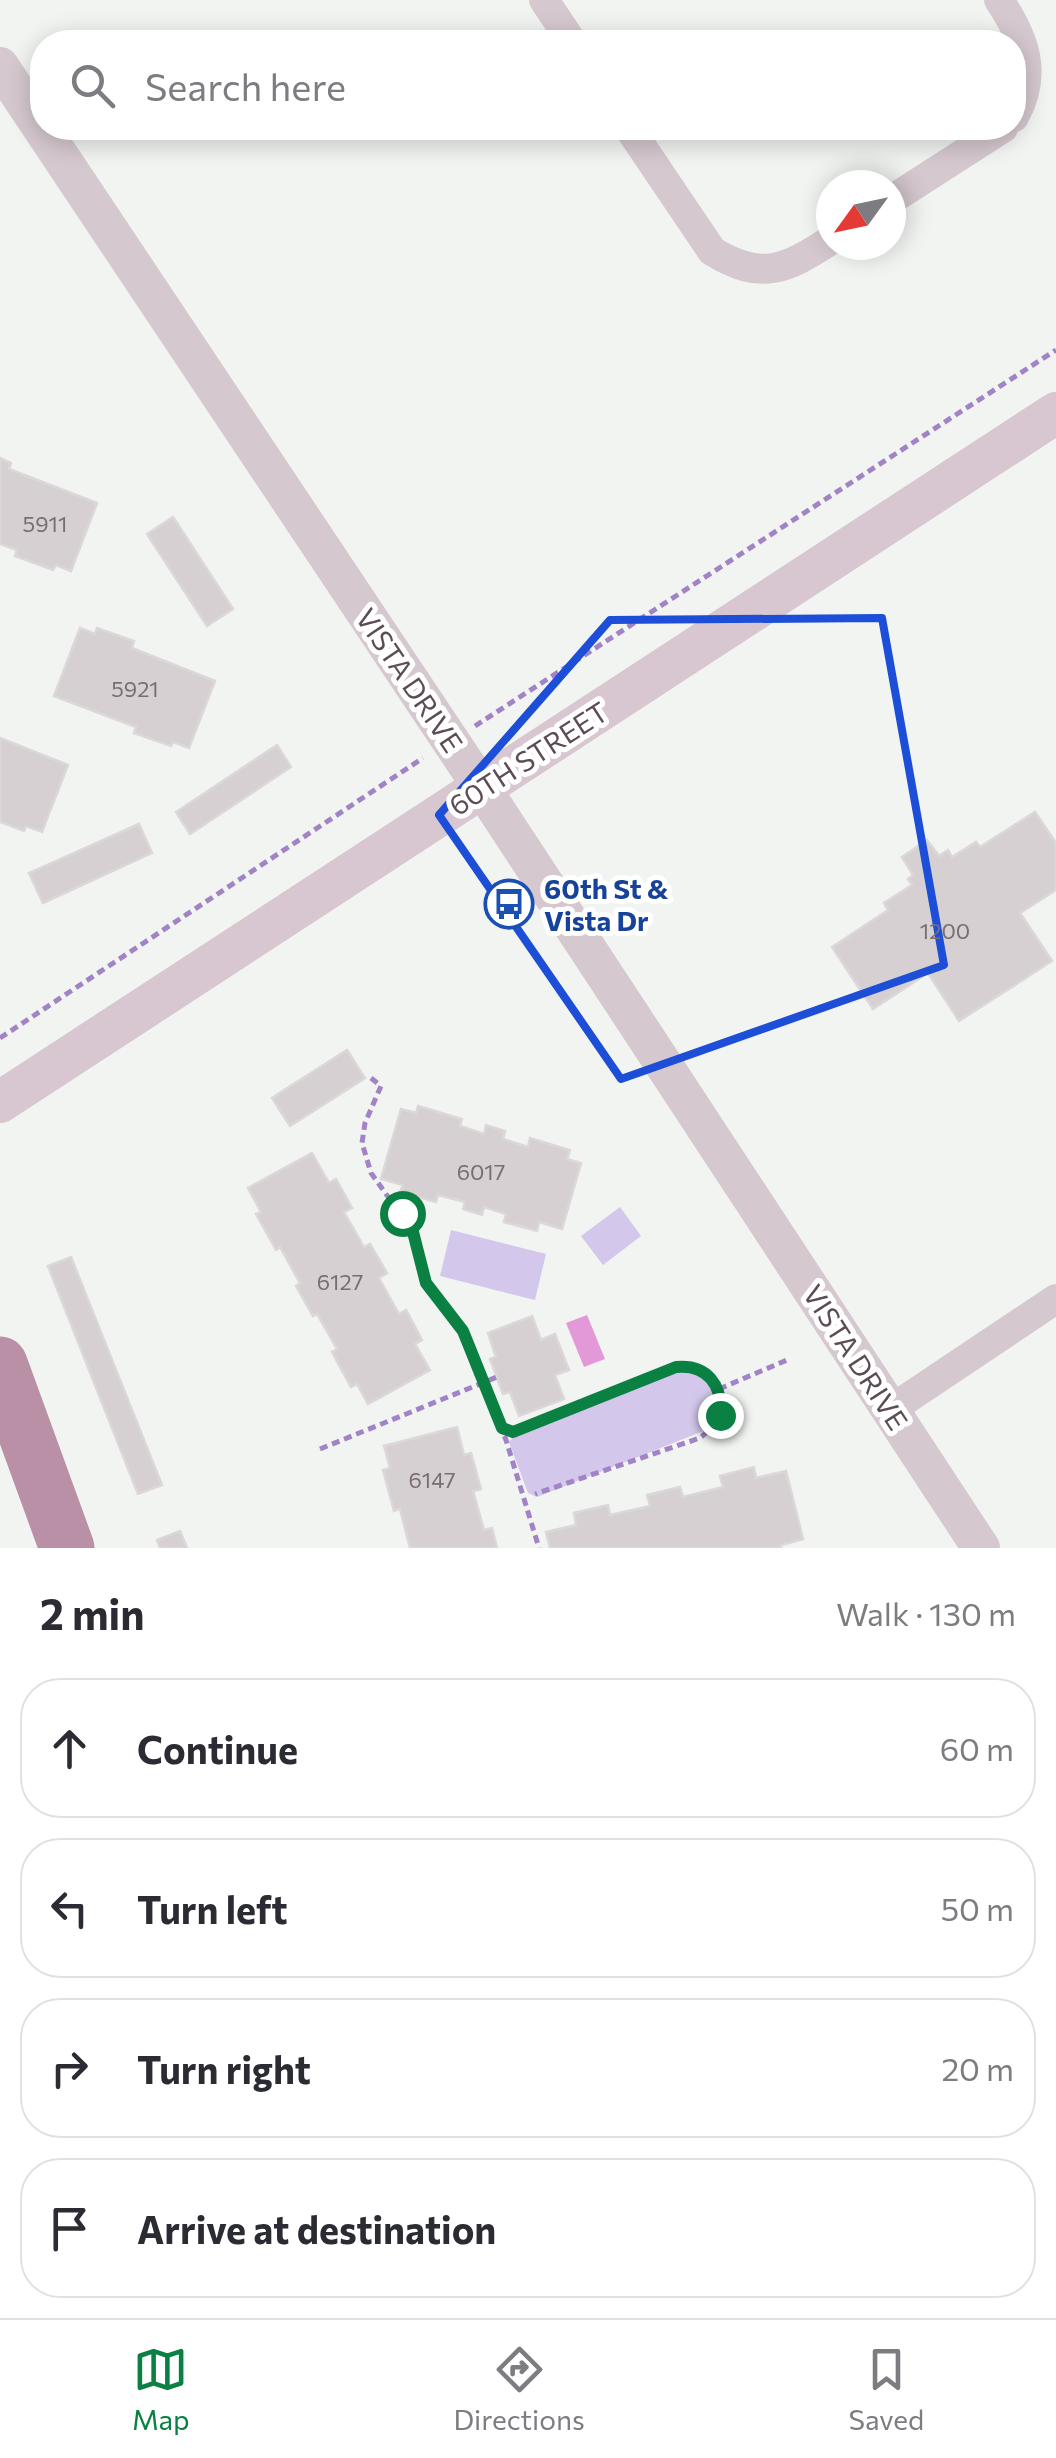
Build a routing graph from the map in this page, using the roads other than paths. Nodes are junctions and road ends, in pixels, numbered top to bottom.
1 (544, 0) edge
2 (564, 30) edge
3 (1026, 48) edge
4 (0, 66) edge
5 (1026, 84) edge
6 (30, 111) edge
7 (49, 140) edge
8 (637, 140) edge
9 (984, 140) edge
10 (906, 190) edge
11 (816, 250) edge
12 (1056, 413) edge
13 (482, 788) junction
14 (0, 1102) edge
15 (1056, 1299) edge
16 (0, 1364) edge
17 (890, 1410) junction
18 (67, 1548) edge
19 (981, 1548) edge

1 - 2 street
3 - 5 street
4 - 6 street, VISTA DRIVE
7 - 13 street, VISTA DRIVE
8 - 11 street
9 - 10 street
12 - 13 main road, 60TH STREET
13 - 14 main road, 60TH STREET
13 - 17 street, VISTA DRIVE
15 - 17 street
16 - 18 highway
17 - 19 street, VISTA DRIVE

